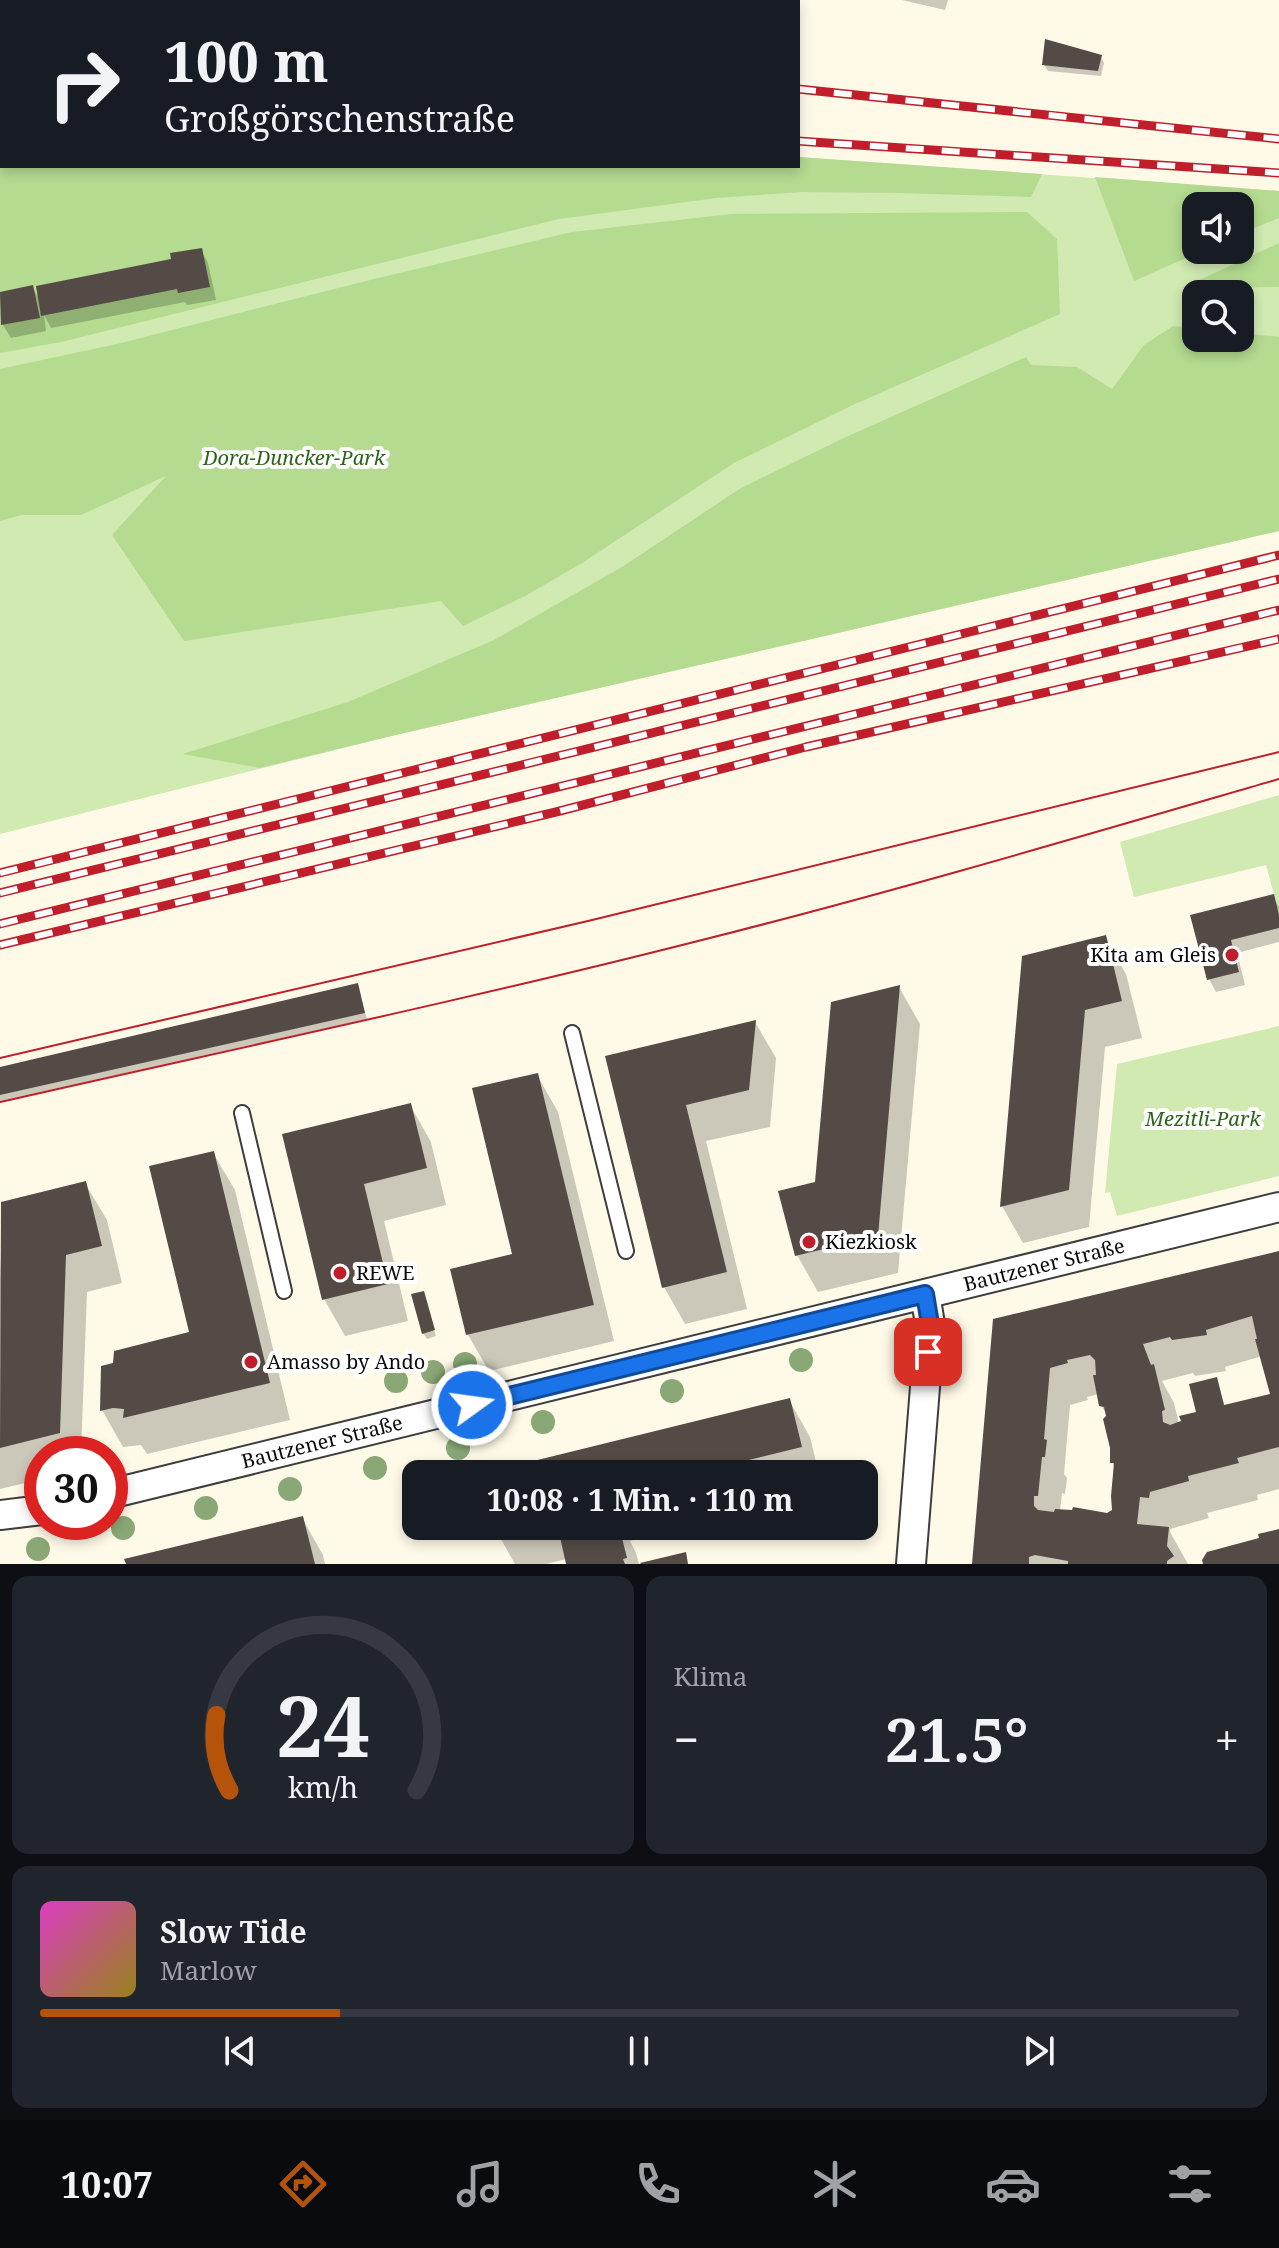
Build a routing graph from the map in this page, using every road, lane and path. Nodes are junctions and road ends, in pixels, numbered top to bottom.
1 (572, 1033) dead end
2 (242, 1113) dead end
3 (1279, 1207) edge
4 (626, 1251) dead end
5 (284, 1291) dead end
6 (925, 1294) junction
7 (128, 1490) edge
8 (24, 1512) edge
9 (0, 1515) edge
10 (911, 1564) edge

1 - 4 lane
2 - 5 lane
3 - 6 street, Bautzener Straße
6 - 7 street, Bautzener Straße
6 - 10 street
8 - 9 street

